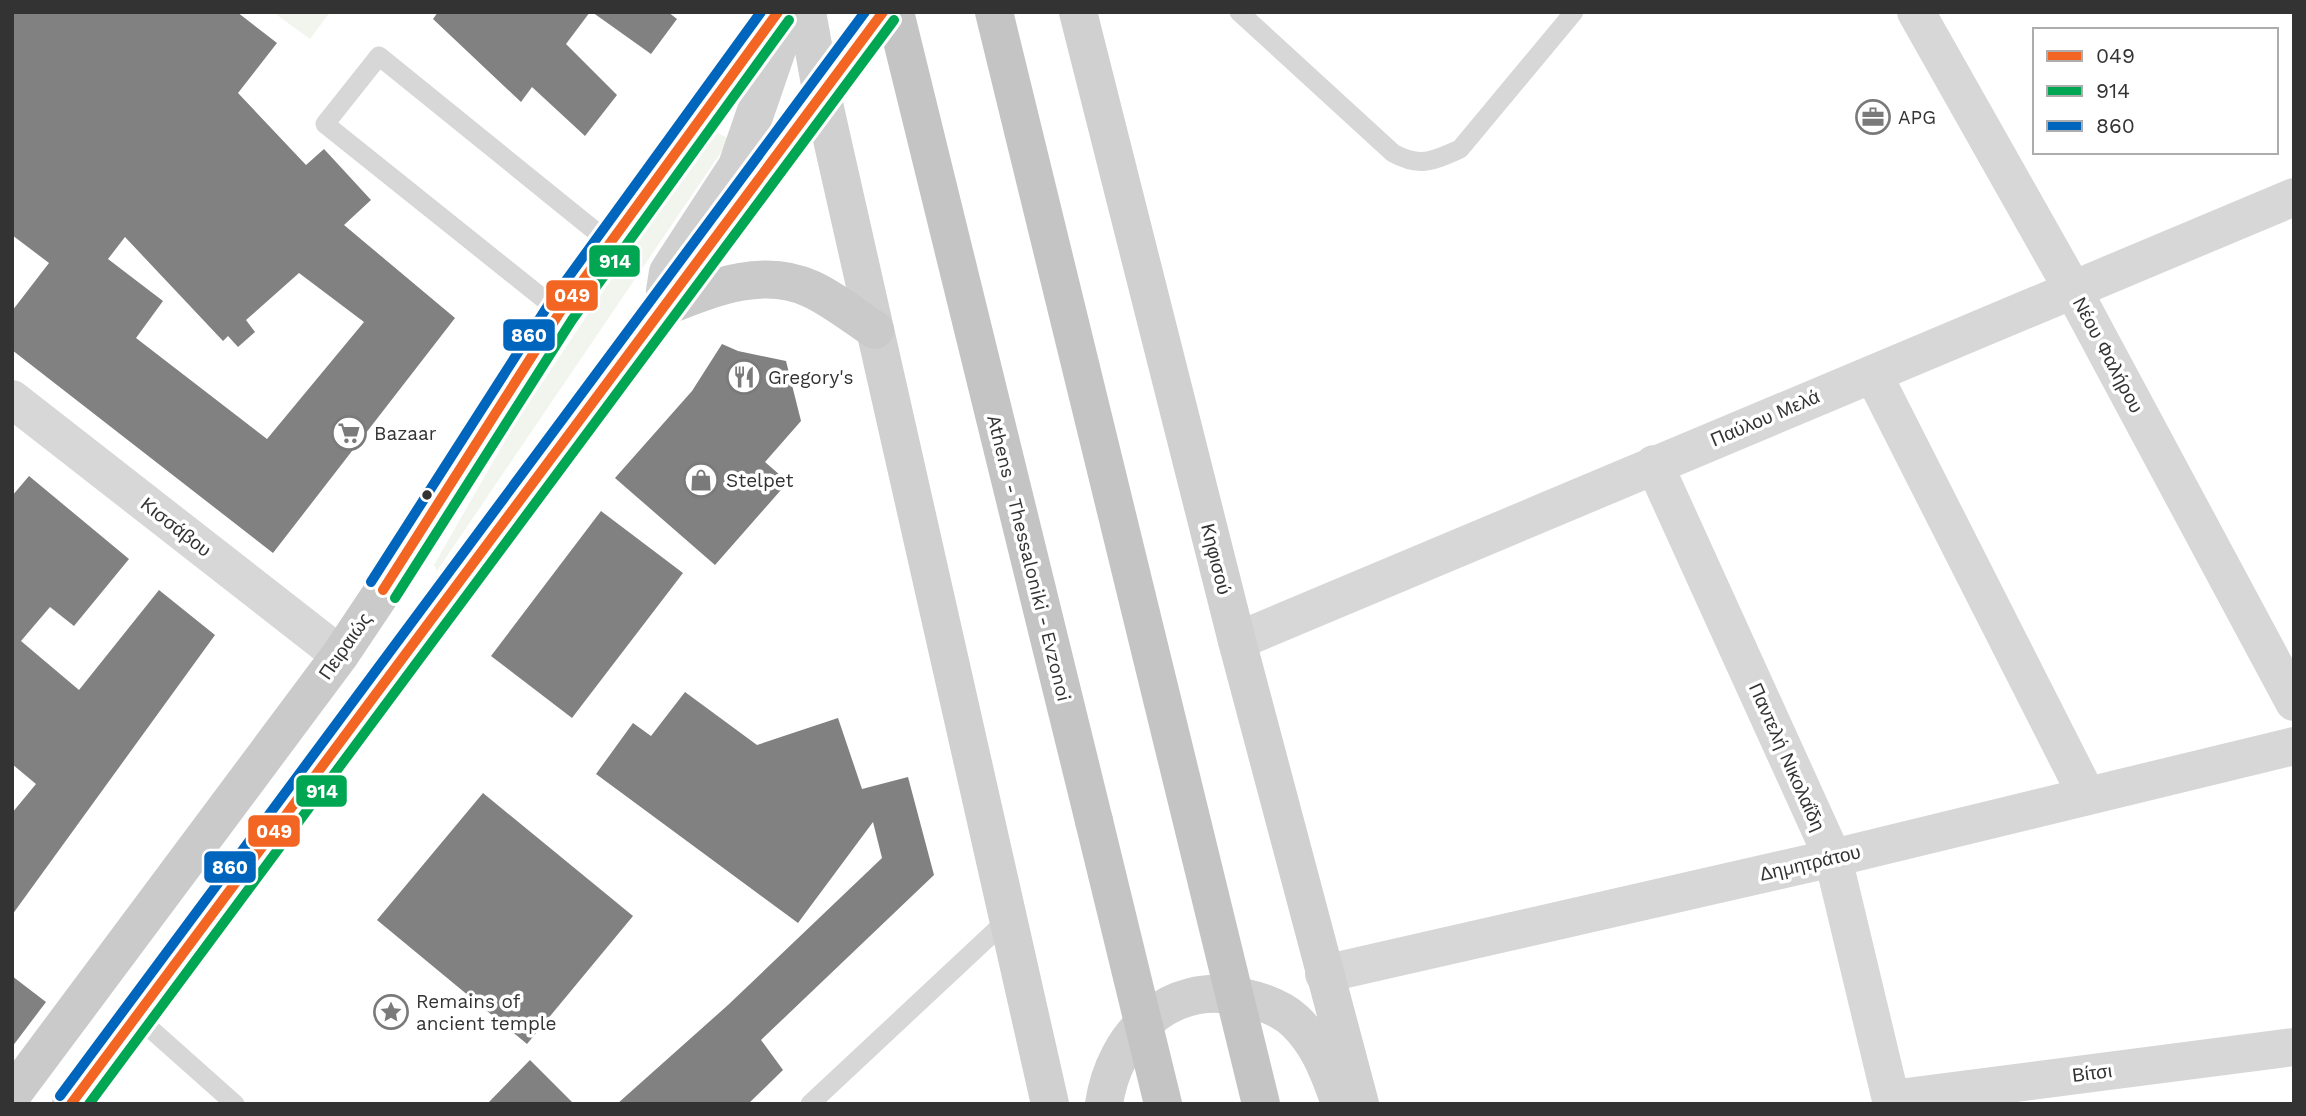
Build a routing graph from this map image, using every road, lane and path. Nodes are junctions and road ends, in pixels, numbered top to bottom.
1 (778, 12) edge
2 (790, 12) edge
3 (807, 12) edge
4 (883, 12) edge
5 (895, 12) edge
6 (994, 12) edge
7 (1078, 12) edge
8 (1239, 12) edge
9 (1574, 12) edge
10 (1916, 12) edge
11 (822, 95) junction
12 (2294, 197) edge
13 (610, 243) junction
14 (2073, 290) junction
15 (664, 307) junction
16 (559, 312) junction
17 (875, 330) junction
18 (1873, 374) junction
19 (12, 399) edge
20 (1654, 464) junction
21 (1237, 641) junction
22 (341, 654) junction
23 (2294, 702) edge
24 (2294, 746) edge
25 (2087, 796) junction
26 (1833, 858) junction
27 (1008, 919) junction
28 (1324, 974) junction
29 (136, 1016) junction
30 (2294, 1047) edge
31 (12, 1095) edge
32 (1891, 1101) edge
33 (71, 1104) edge
34 (235, 1104) edge
35 (810, 1104) edge
36 (1050, 1104) edge
37 (1104, 1104) edge
38 (1163, 1104) edge
39 (1261, 1104) edge
40 (1340, 1104) edge
41 (1360, 1104) edge

1 - 13 main road, Πειραιώς
2 - 15 main road
3 - 11 main road
4 - 11 main road
5 - 38 highway, Athens - Thessaloniki - Evzonoi, bridge
6 - 39 highway, bridge
7 - 21 main road, Κηφισού
8 - 9 lane
10 - 14 street, Νέου Φαλήρου
11 - 15 main road
11 - 17 main road
12 - 14 street, Παύλου Μελά
13 - 16 main road, Πειραιώς
13 - 16 lane
14 - 18 street, Παύλου Μελά
14 - 23 street, Νέου Φαλήρου
15 - 17 main road
15 - 29 main road
16 - 22 main road, Πειραιώς
17 - 27 main road
18 - 20 street, Παύλου Μελά
18 - 25 street
19 - 22 street, Κισσάβου
20 - 21 street, Παύλου Μελά
20 - 26 street, Παντελή Νικολαΐδη
21 - 28 main road, Κηφισού
22 - 31 main road, Πειραιώς
24 - 25 street, Δημητράτου
25 - 26 street, Δημητράτου
26 - 28 street, Δημητράτου
26 - 32 street, Παντελή Νικολαΐδη
27 - 35 lane
27 - 36 main road
28 - 41 main road, Κηφισού
29 - 33 main road
29 - 34 lane
30 - 32 street, Βίτσι
37 - 40 main road

